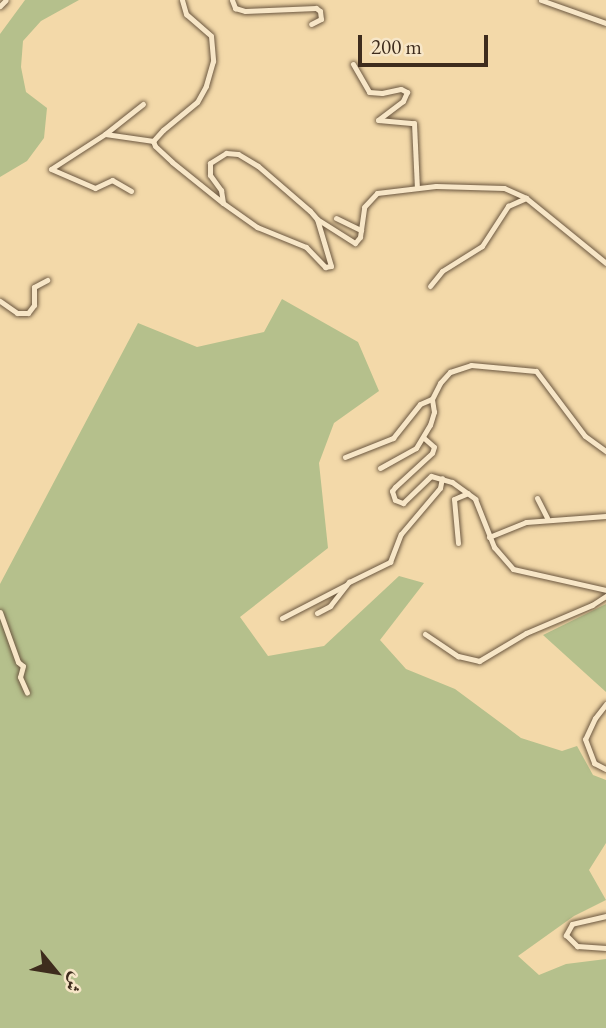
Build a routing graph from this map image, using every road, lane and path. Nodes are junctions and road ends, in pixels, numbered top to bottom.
1 (6, 0) edge
2 (182, 0) edge
3 (232, 0) edge
4 (541, 0) edge
5 (575, 0) edge
6 (0, 6) edge
7 (572, 9) junction
8 (606, 23) edge
9 (311, 24) dead end
10 (353, 64) dead end
11 (143, 104) dead end
12 (105, 134) junction
13 (153, 141) junction
14 (417, 188) junction
15 (131, 191) dead end
16 (526, 198) junction
17 (223, 203) junction
18 (336, 218) dead end
19 (317, 219) junction
20 (361, 230) junction
21 (606, 263) edge
22 (47, 280) dead end
23 (430, 286) dead end
24 (0, 301) edge
25 (432, 399) junction
26 (424, 438) junction
27 (606, 451) edge
28 (345, 457) dead end
29 (380, 468) dead end
30 (442, 478) junction
31 (468, 493) junction
32 (537, 498) dead end
33 (606, 516) edge
34 (547, 518) junction
35 (489, 537) junction
36 (458, 543) dead end
37 (346, 585) junction
38 (606, 590) edge
39 (606, 596) edge
40 (0, 612) edge
41 (317, 613) dead end
42 (282, 618) dead end
43 (425, 634) dead end
44 (27, 693) dead end
45 (606, 704) edge
46 (606, 769) edge
47 (606, 916) edge
48 (606, 948) edge

1 - 6 street
2 - 13 street
3 - 9 street
4 - 7 street
5 - 7 street
7 - 8 street
10 - 14 street
11 - 12 street
12 - 13 street
12 - 15 street
13 - 17 street
14 - 16 street
14 - 20 street
16 - 21 street
16 - 23 street
17 - 19 street
17 - 19 street
18 - 20 street
19 - 20 street
22 - 24 street
25 - 26 street
25 - 27 street
25 - 28 street
26 - 29 street
26 - 30 street
30 - 31 street
30 - 37 street
31 - 35 street
31 - 36 street
32 - 34 street
33 - 34 street
34 - 35 street
35 - 38 street
37 - 41 street
37 - 42 street
39 - 43 street
40 - 44 street
45 - 46 street
47 - 48 street

